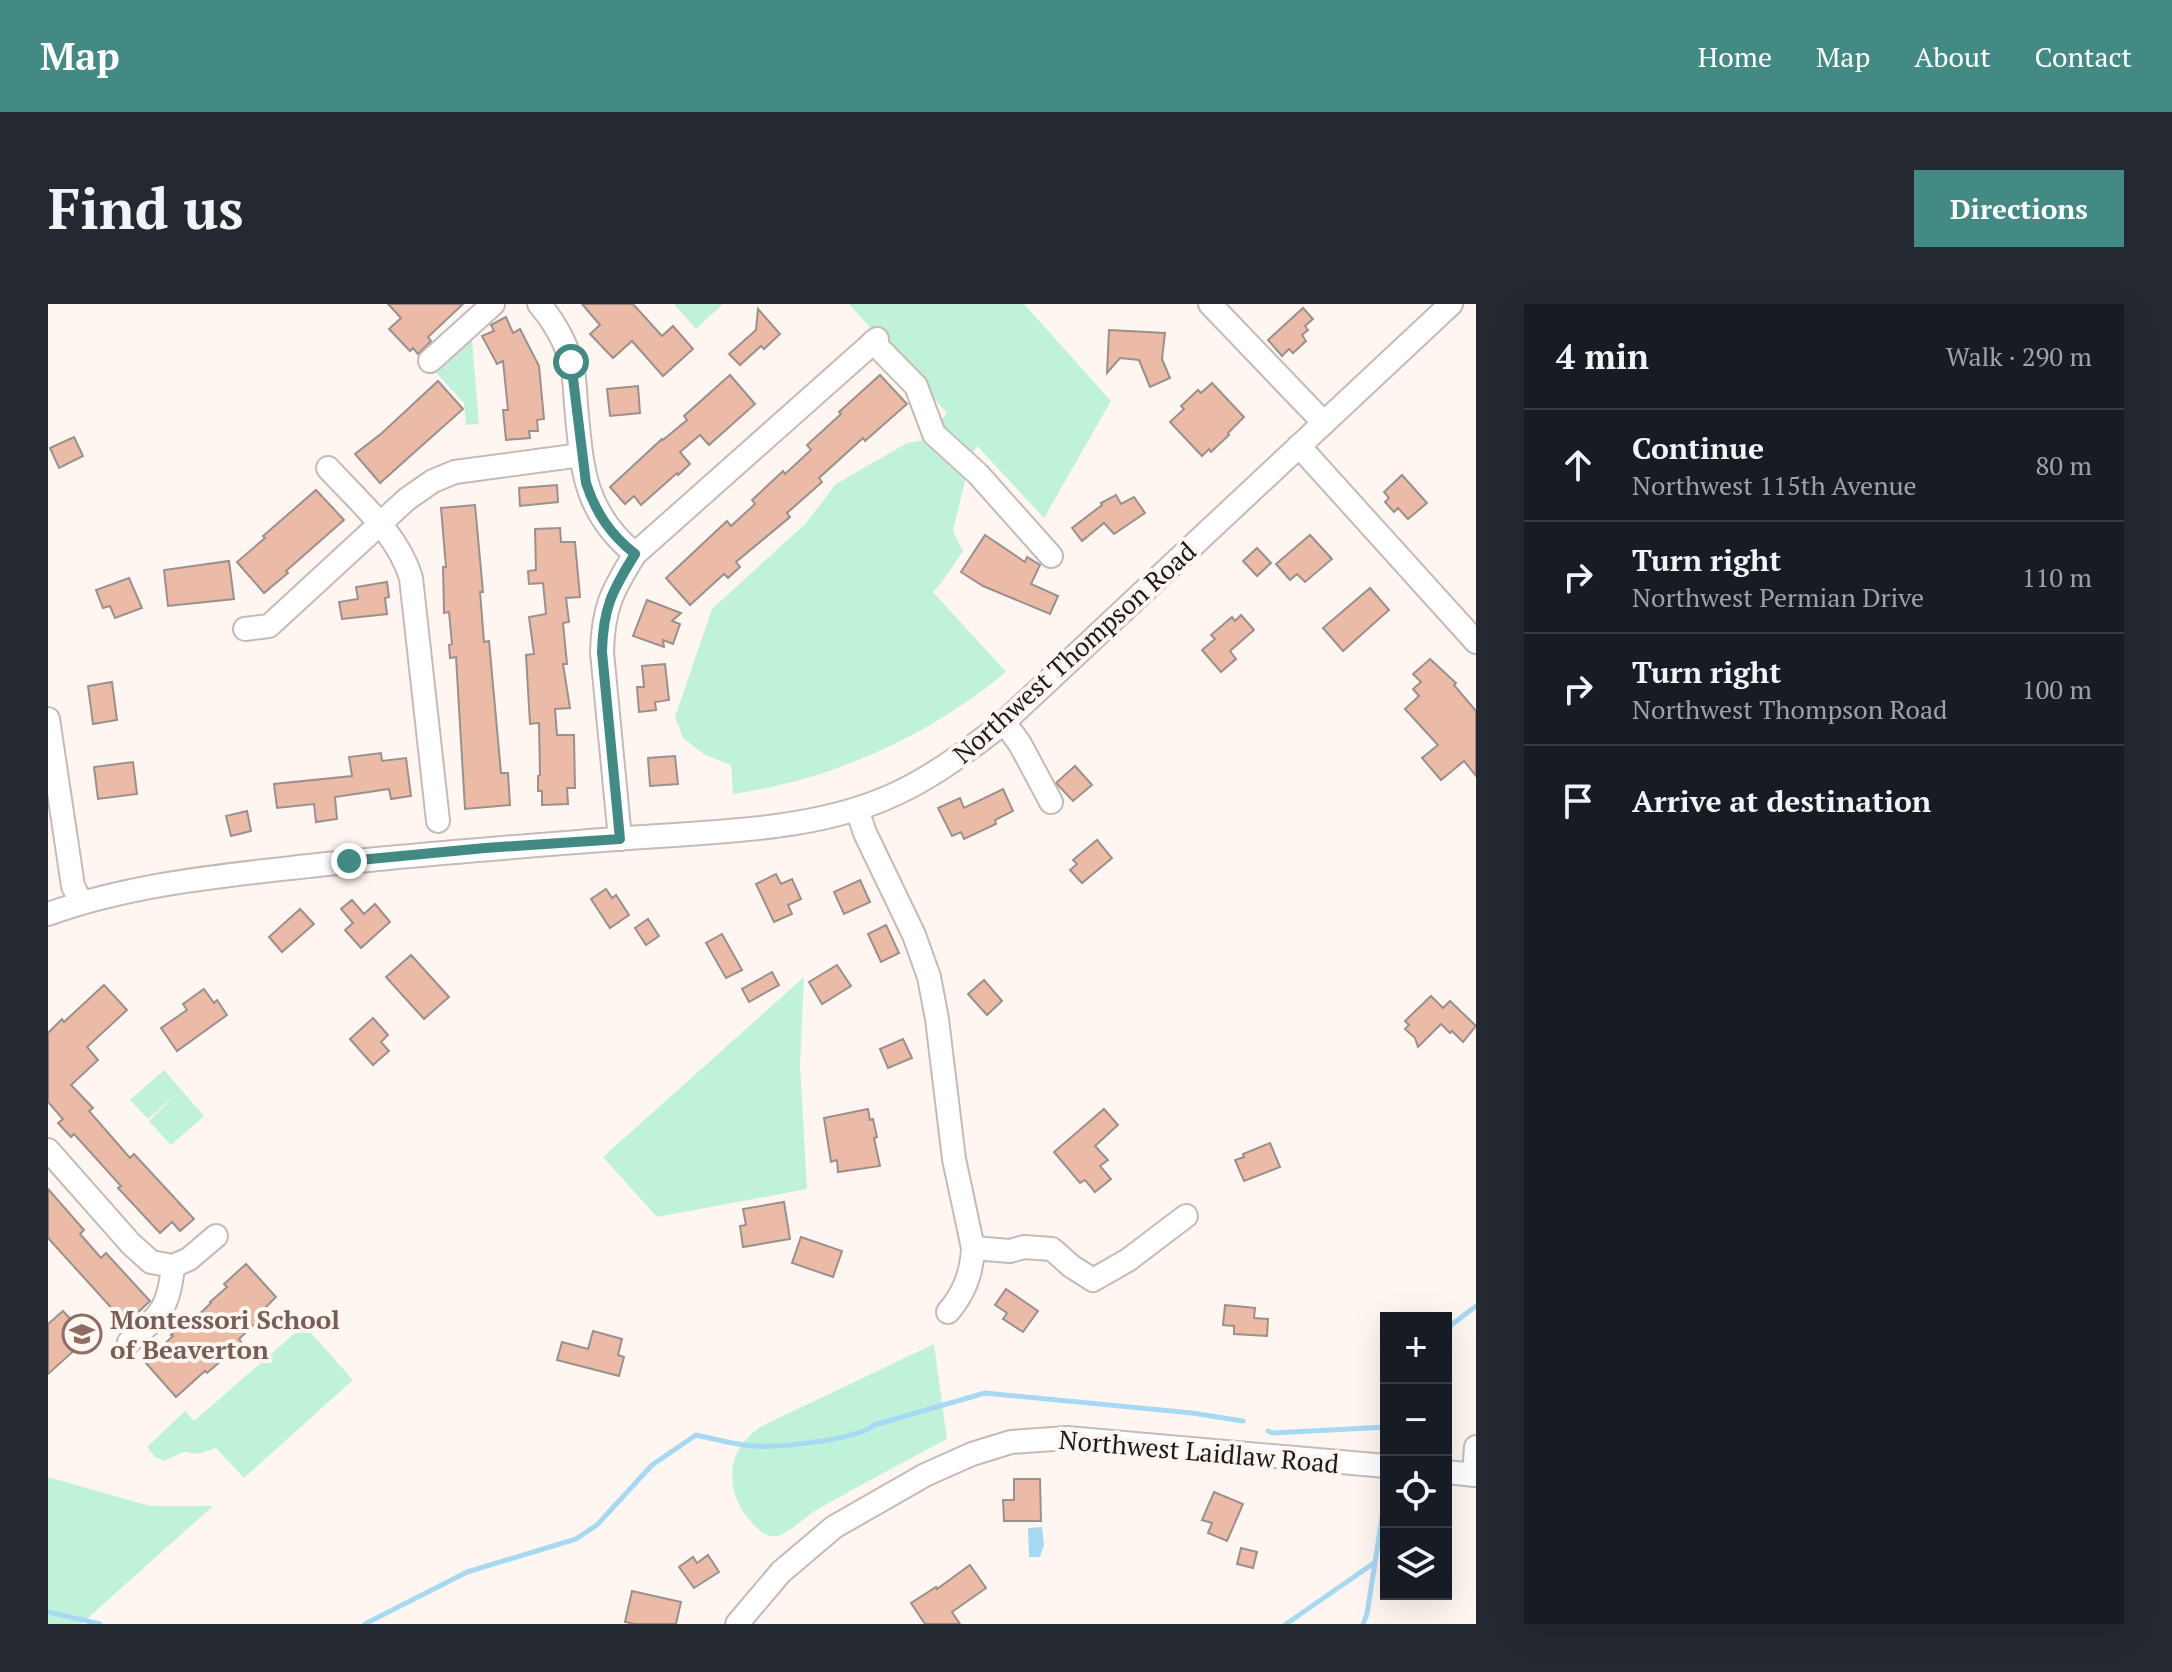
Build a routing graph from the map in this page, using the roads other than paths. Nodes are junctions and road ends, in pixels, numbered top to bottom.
1 (493, 304) edge
2 (539, 304) edge
3 (1210, 304) edge
4 (1451, 304) edge
5 (430, 361) dead end
6 (1324, 423) junction
7 (1299, 446) junction
8 (581, 455) junction
9 (328, 468) dead end
10 (379, 525) junction
11 (635, 554) junction
12 (1051, 556) dead end
13 (245, 629) dead end
14 (1476, 642) edge
15 (48, 719) edge
16 (1004, 722) junction
17 (1051, 802) dead end
18 (857, 809) junction
19 (438, 821) dead end
20 (620, 839) junction
21 (81, 902) junction
22 (48, 914) edge
23 (48, 1150) edge
24 (1186, 1216) dead end
25 (216, 1236) dead end
26 (973, 1248) junction
27 (173, 1266) junction
28 (948, 1312) dead end
29 (129, 1342) dead end
30 (1476, 1447) edge
31 (1380, 1465) edge
32 (1452, 1473) edge
33 (1475, 1475) edge
34 (737, 1624) edge

1 - 5 street
2 - 8 street
3 - 6 street
4 - 6 street, Northwest Thompson Road
6 - 7 street, Northwest Thompson Road
7 - 14 street
7 - 16 street, Northwest Thompson Road
8 - 10 street
8 - 11 street
9 - 10 street
10 - 13 street
10 - 19 street
11 - 12 street
11 - 20 street
15 - 21 street
16 - 17 street
16 - 18 street, Northwest Thompson Road
18 - 20 street, Northwest Thompson Road
18 - 26 street
20 - 21 street, Northwest Thompson Road
21 - 22 street, Northwest Thompson Road
23 - 27 street
24 - 26 street
25 - 27 street
26 - 28 street
27 - 29 street
30 - 33 street
31 - 34 street, Northwest Laidlaw Road
32 - 33 street

